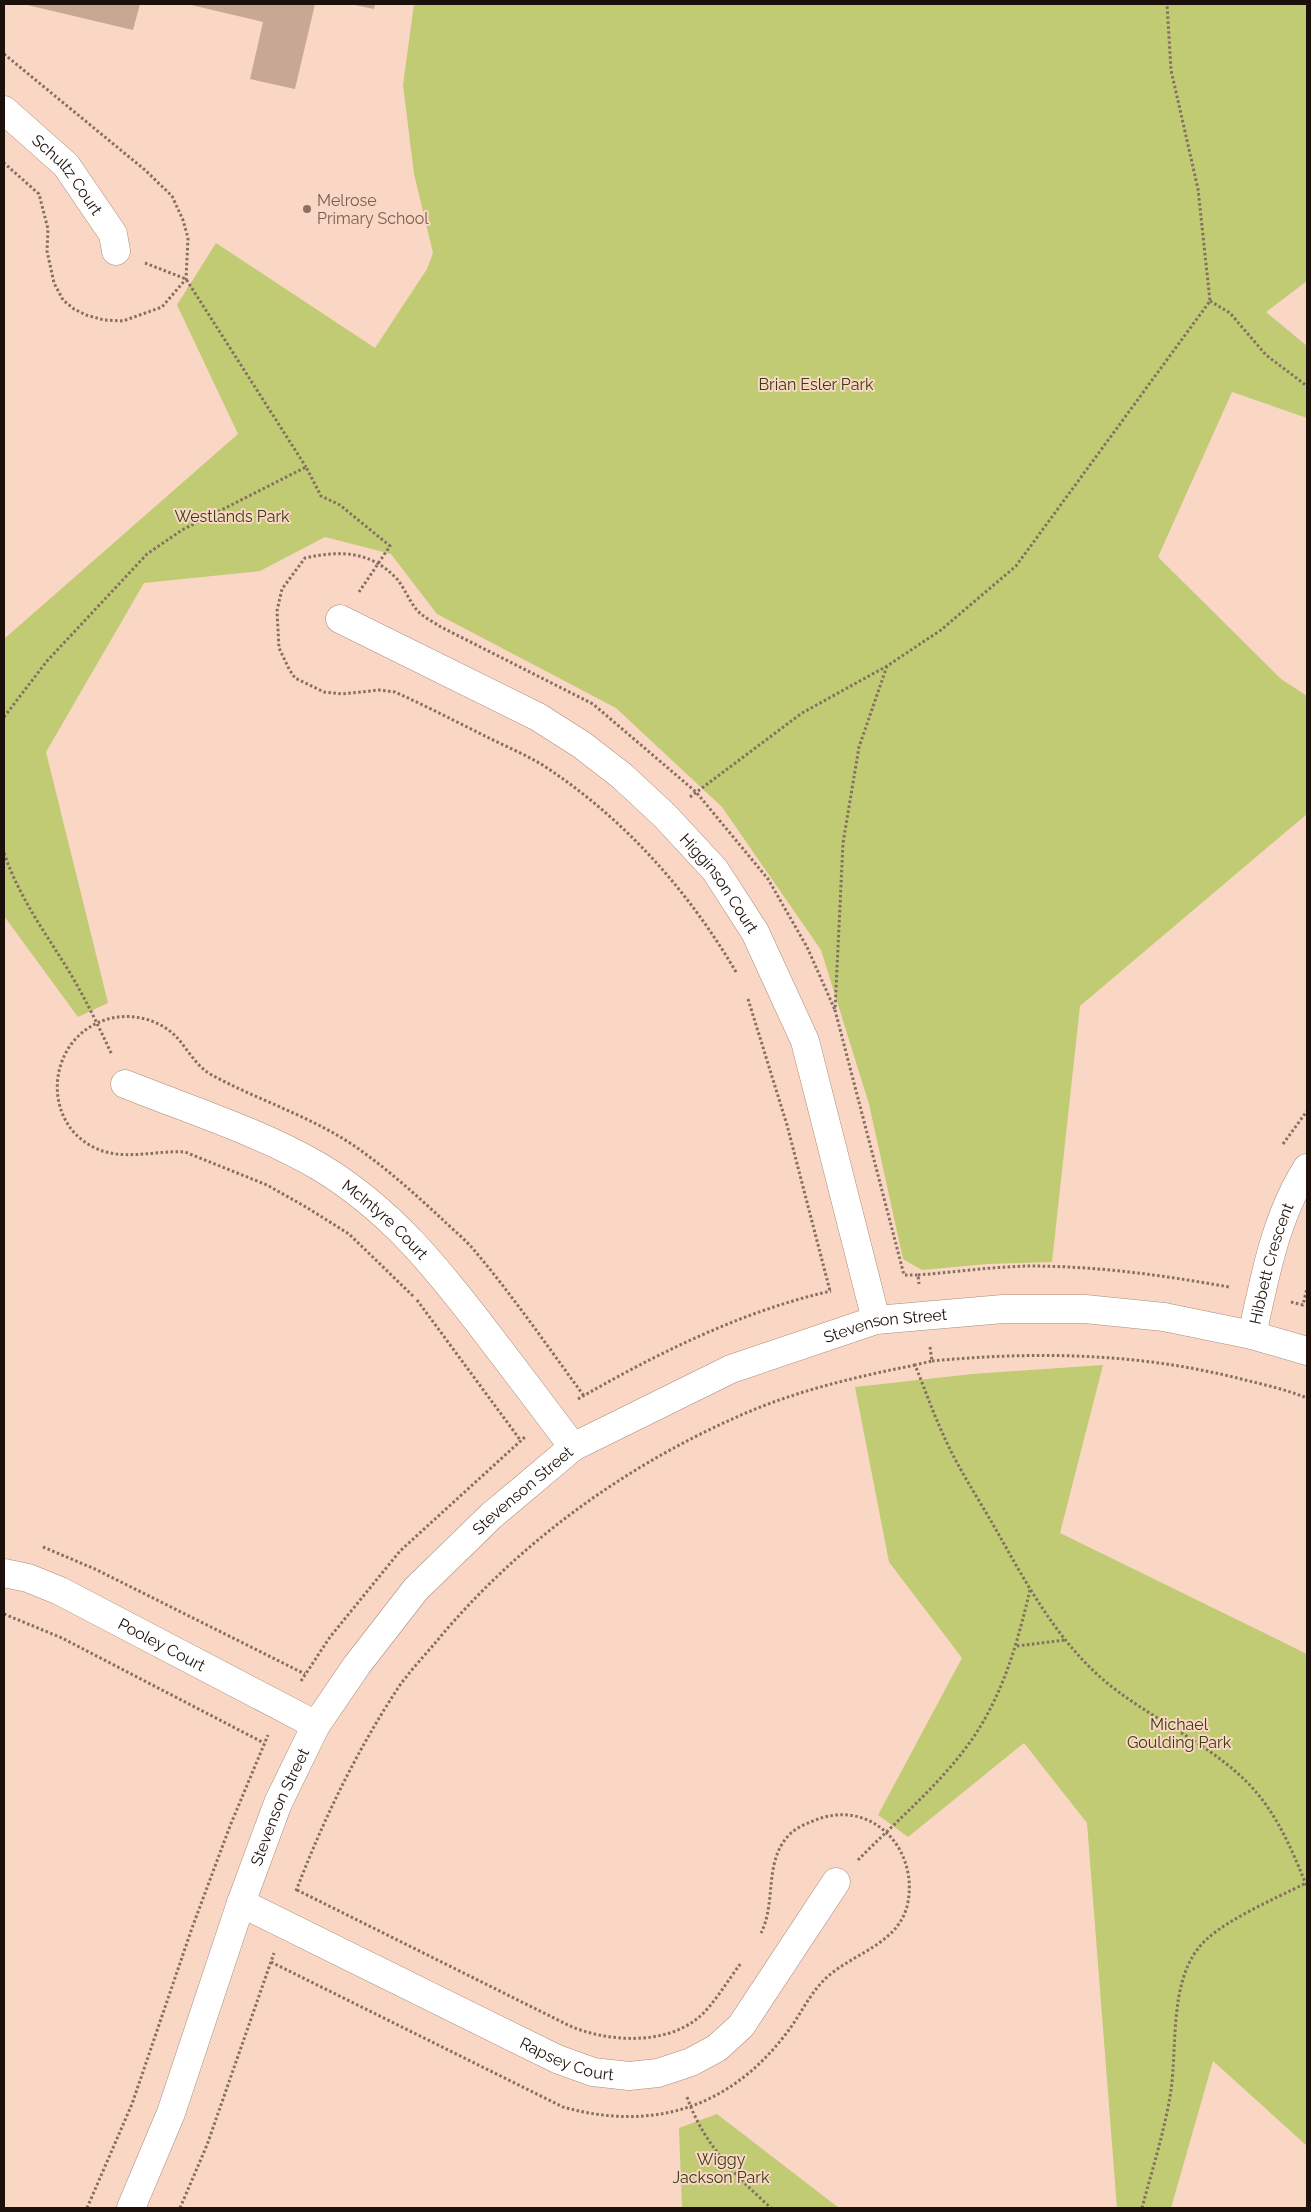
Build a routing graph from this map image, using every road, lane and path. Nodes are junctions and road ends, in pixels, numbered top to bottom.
1 (1167, 4) edge
2 (4, 110) edge
3 (116, 250) joint
4 (1210, 301) junction
5 (1307, 386) edge
6 (306, 467) junction
7 (379, 563) junction
8 (340, 619) joint
9 (887, 666) junction
10 (4, 717) edge
11 (696, 792) junction
12 (665, 816) junction
13 (4, 854) edge
14 (738, 976) dead end
15 (746, 993) dead end
16 (835, 1010) junction
17 (125, 1084) joint
18 (1307, 1168) edge
19 (918, 1275) junction
20 (1228, 1287) dead end
21 (830, 1291) dead end
22 (1302, 1305) dead end
23 (1307, 1307) edge
24 (924, 1316) junction
25 (876, 1320) junction
26 (1252, 1335) junction
27 (1307, 1351) edge
28 (932, 1361) junction
29 (915, 1365) junction
30 (1307, 1398) edge
31 (573, 1447) junction
32 (34, 1545) dead end
33 (4, 1574) edge
34 (1030, 1590) junction
35 (4, 1614) edge
36 (1065, 1640) junction
37 (1017, 1646) junction
38 (305, 1674) dead end
39 (316, 1725) junction
40 (264, 1743) dead end
41 (886, 1831) junction
42 (836, 1882) joint
43 (1306, 1884) edge
44 (297, 1890) junction
45 (241, 1903) junction
46 (284, 1924) junction
47 (759, 1937) dead end
48 (746, 1956) dead end
49 (271, 1962) junction
50 (677, 2067) junction
51 (691, 2107) junction
52 (130, 2208) edge
53 (180, 2208) edge
54 (772, 2208) edge
55 (1142, 2208) edge

1 - 4 path
2 - 3 street, Schultz Court
3 - 6 path
4 - 5 path
4 - 9 path
6 - 7 path
6 - 10 path
7 - 8 path
7 - 11 path
7 - 14 path
8 - 12 street, Higginson Court
9 - 11 path
9 - 16 path
11 - 12 path
11 - 16 path
12 - 25 street, Higginson Court
13 - 17 path
15 - 21 path
16 - 19 path
17 - 31 street, McIntyre Court
18 - 26 street, Hibbett Crescent
19 - 20 path
19 - 24 path
22 - 23 path
24 - 25 street, Stevenson Street
24 - 26 street, Stevenson Street
24 - 28 path
25 - 31 street, Stevenson Street
26 - 27 street, Stevenson Street
28 - 29 path
28 - 30 path
29 - 34 path
29 - 44 path
31 - 39 street, Stevenson Street
32 - 38 path
33 - 39 street, Pooley Court
34 - 36 path
34 - 37 path
35 - 40 path
36 - 37 path
36 - 43 path
37 - 41 path
39 - 45 street, Stevenson Street
41 - 42 path
41 - 47 path
41 - 51 path
42 - 50 street, Rapsey Court
43 - 55 path
44 - 46 path
44 - 48 path
45 - 46 street, Rapsey Court
45 - 52 street, Stevenson Street
46 - 49 path
46 - 50 street, Rapsey Court
49 - 51 path
49 - 53 path
50 - 51 path
51 - 54 path

